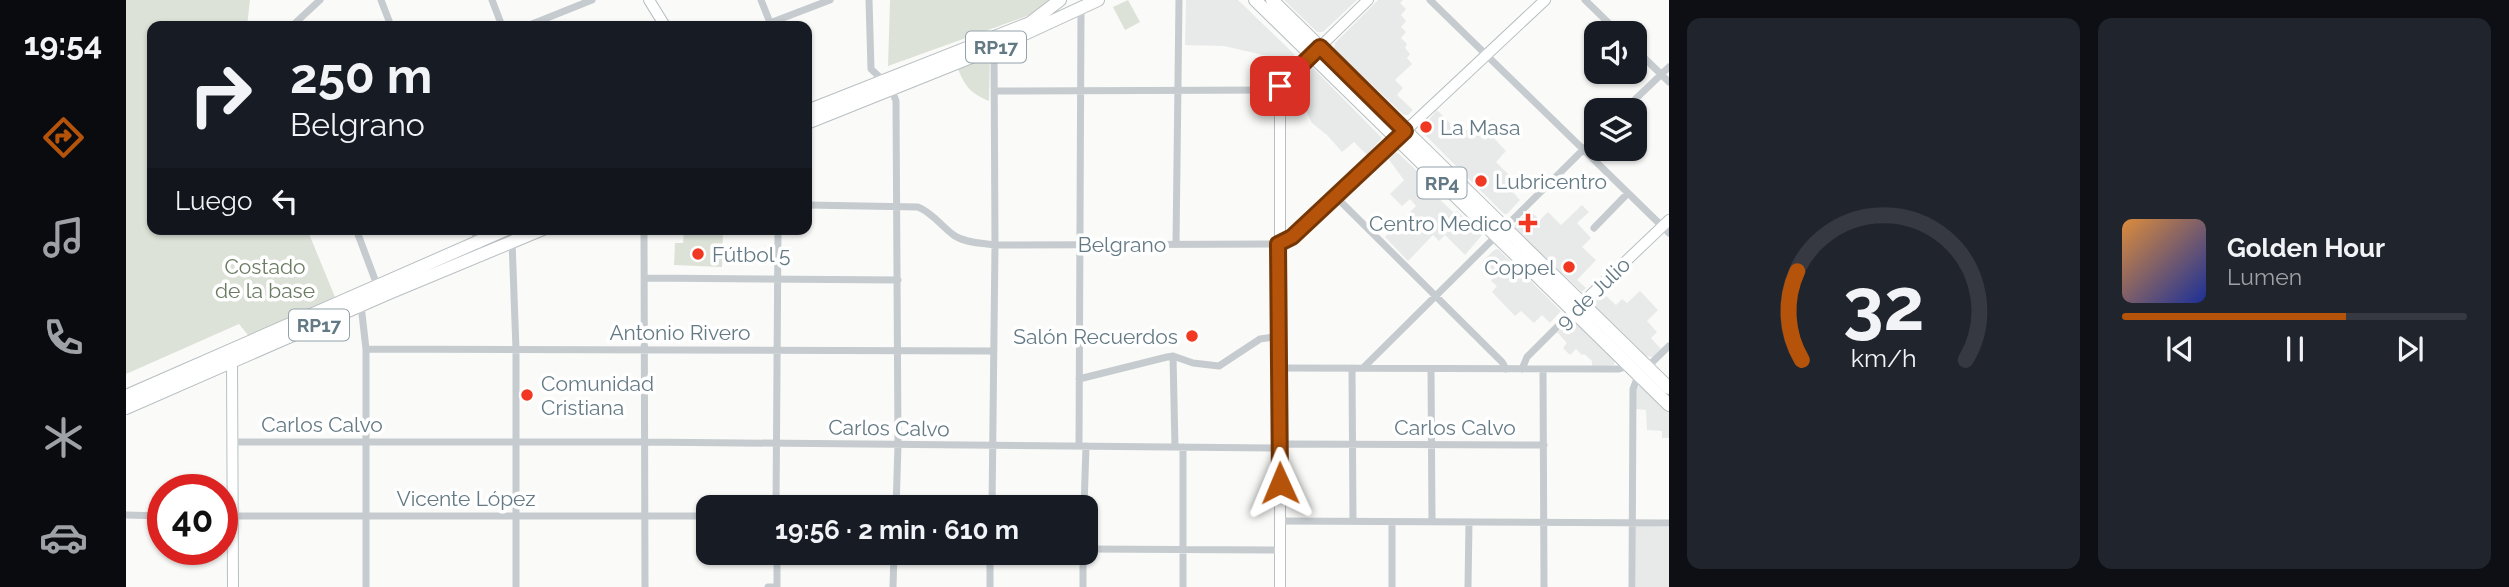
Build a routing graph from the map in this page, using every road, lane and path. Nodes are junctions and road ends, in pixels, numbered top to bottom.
1 (320, 0) edge
2 (381, 0) edge
3 (492, 0) edge
4 (592, 0) edge
5 (649, 0) edge
6 (761, 0) edge
7 (830, 0) edge
8 (869, 0) edge
9 (1060, 0) edge
10 (1179, 0) edge
11 (1255, 0) edge
12 (1272, 0) edge
13 (1368, 0) edge
14 (1430, 0) edge
15 (1545, 0) edge
16 (1585, 0) edge
17 (1090, 2) edge
18 (297, 21) edge
19 (389, 21) edge
20 (500, 21) edge
21 (540, 21) edge
22 (662, 21) edge
23 (767, 21) edge
24 (778, 21) edge
25 (1607, 21) edge
26 (994, 48) junction
27 (1315, 51) junction
28 (1487, 55) junction
29 (1647, 61) edge
30 (1669, 67) edge
31 (1662, 75) junction
32 (1669, 82) edge
33 (886, 84) junction
34 (1280, 86) junction
35 (1176, 90) junction
36 (995, 91) junction
37 (1081, 91) junction
38 (1637, 98) edge
39 (812, 109) edge
40 (812, 121) edge
41 (1401, 135) junction
42 (1583, 149) junction
43 (1628, 193) junction
44 (1336, 197) junction
45 (812, 205) edge
46 (898, 205) junction
47 (1667, 226) edge
48 (1594, 228) dead end
49 (1501, 232) junction
50 (358, 235) edge
51 (510, 235) edge
52 (644, 235) edge
53 (778, 235) edge
54 (478, 241) edge
55 (1079, 244) junction
56 (1176, 244) junction
57 (1278, 244) junction
58 (995, 245) junction
59 (645, 278) junction
60 (778, 278) junction
61 (898, 280) junction
62 (377, 285) junction
63 (1435, 296) junction
64 (360, 300) junction
65 (1577, 307) junction
66 (1280, 336) junction
67 (1669, 346) edge
68 (366, 348) junction
69 (516, 349) junction
70 (644, 350) junction
71 (776, 350) junction
72 (898, 350) junction
73 (993, 351) junction
74 (230, 356) junction
75 (1173, 356) junction
76 (1628, 366) junction
77 (1280, 368) junction
78 (1352, 368) junction
79 (1363, 368) junction
80 (1431, 369) junction
81 (1506, 369) junction
82 (1522, 369) junction
83 (1543, 370) junction
84 (1643, 371) junction
85 (1079, 379) junction
86 (1669, 387) edge
87 (126, 396) edge
88 (1669, 405) edge
89 (126, 408) edge
90 (233, 442) junction
91 (366, 442) junction
92 (515, 442) junction
93 (645, 442) junction
94 (777, 443) junction
95 (1354, 444) junction
96 (1433, 444) junction
97 (1544, 445) junction
98 (898, 446) junction
99 (1082, 446) junction
100 (1280, 446) junction
101 (994, 447) junction
102 (1179, 447) junction
103 (231, 474) edge
104 (776, 495) edge
105 (896, 495) edge
106 (992, 495) edge
107 (1084, 495) edge
108 (126, 515) edge
109 (365, 515) junction
110 (516, 515) junction
111 (147, 516) edge
112 (238, 516) edge
113 (645, 516) junction
114 (696, 516) edge
115 (1281, 521) junction
116 (1353, 521) junction
117 (1432, 521) junction
118 (1392, 522) junction
119 (1469, 522) junction
120 (1544, 522) junction
121 (1632, 523) junction
122 (1669, 523) edge
123 (1098, 549) edge
124 (1183, 549) junction
125 (1280, 550) junction
126 (231, 565) edge
127 (777, 565) edge
128 (894, 565) edge
129 (990, 565) edge
130 (1083, 565) edge
131 (233, 587) edge
132 (366, 587) edge
133 (516, 587) edge
134 (645, 587) edge
135 (768, 587) edge
136 (777, 587) edge
137 (893, 587) edge
138 (990, 587) edge
139 (1083, 587) edge
140 (1183, 587) edge
141 (1280, 587) edge
142 (1392, 587) edge
143 (1468, 587) edge
144 (1544, 587) edge
145 (1632, 587) edge

1 - 18 street
2 - 19 street
3 - 20 street
4 - 21 street
5 - 22 street
6 - 23 street
7 - 24 street
8 - 33 street
9 - 33 main road, RP17
10 - 35 street
11 - 27 main road, RP4
12 - 27 main road, RP4
13 - 27 street
14 - 28 street
15 - 28 street
16 - 25 street
17 - 26 main road, RP17
17 - 37 street
26 - 33 main road, RP17
26 - 36 street
27 - 34 street
27 - 41 main road, RP4
28 - 41 street
28 - 42 street
29 - 31 street
30 - 31 street
31 - 32 street
31 - 38 street
33 - 39 main road, RP17
33 - 40 main road, RP17
33 - 46 street
34 - 35 street
34 - 57 street
35 - 37 street
35 - 56 street
36 - 37 street
36 - 58 street
37 - 55 street
41 - 44 street
41 - 49 main road, RP4
42 - 43 street
42 - 49 street
43 - 47 street
43 - 48 street
44 - 57 street
44 - 63 street
45 - 46 street, Belgrano
46 - 58 street, Belgrano
46 - 61 street
47 - 65 street, 9 de Julio
49 - 63 street
49 - 65 main road, RP4
50 - 62 street
51 - 54 main road, RP17
51 - 69 street
52 - 59 street
53 - 60 street
54 - 62 main road, RP17
54 - 64 main road, RP17
55 - 56 street, Belgrano
55 - 58 street, Belgrano
55 - 85 street
56 - 57 street, Belgrano
57 - 66 street
58 - 73 street
59 - 60 street
59 - 70 street
60 - 61 street
60 - 71 street
61 - 72 street
62 - 64 main road, RP17
63 - 79 street
63 - 81 street
64 - 68 street
64 - 74 main road, RP17
65 - 76 main road, RP4
65 - 82 street, 9 de Julio
65 - 84 main road, RP4
66 - 75 street
66 - 77 street
67 - 84 street
68 - 69 street, Antonio Rivero
68 - 91 street
69 - 70 street, Antonio Rivero
69 - 92 street
70 - 71 street, Antonio Rivero
70 - 93 street
71 - 72 street, Antonio Rivero
71 - 94 street
72 - 73 street, Antonio Rivero
72 - 98 street
73 - 101 street
74 - 87 main road, RP17
74 - 89 main road, RP17
74 - 90 street
75 - 85 street
75 - 102 street
76 - 83 street
76 - 84 main road, RP4
77 - 78 street
77 - 100 street
78 - 79 street
78 - 95 street
79 - 80 street
80 - 81 street
80 - 96 street
81 - 82 street
82 - 83 street
83 - 97 street
84 - 86 main road, RP4
84 - 88 main road, RP4
84 - 121 street
85 - 99 street
90 - 91 street, Carlos Calvo
90 - 103 street
91 - 92 street, Carlos Calvo
91 - 109 street
92 - 93 street, Carlos Calvo
92 - 110 street
93 - 94 street, Carlos Calvo
93 - 113 street
94 - 98 street, Carlos Calvo
94 - 104 street
95 - 96 street, Carlos Calvo
95 - 100 street, Carlos Calvo
95 - 116 street
96 - 97 street, Carlos Calvo
96 - 117 street
97 - 120 street
98 - 101 street, Carlos Calvo
98 - 105 street
99 - 101 street, Carlos Calvo
99 - 102 street, Carlos Calvo
99 - 107 street
100 - 102 street, Carlos Calvo
100 - 115 street
101 - 106 street
102 - 124 street
108 - 111 street
109 - 110 street, Vicente López
109 - 112 street, Vicente López
109 - 132 street
110 - 113 street, Vicente López
110 - 133 street
113 - 114 street, Vicente López
113 - 134 street
115 - 116 street
115 - 125 street
116 - 118 street
117 - 118 street
117 - 119 street
118 - 142 street
119 - 120 street
119 - 143 street
120 - 121 street
120 - 144 street
121 - 122 street
121 - 145 street
123 - 124 street
124 - 125 street
124 - 140 street
125 - 141 street
126 - 131 street
127 - 136 street
128 - 137 street
129 - 138 street
130 - 139 street
135 - 136 street

